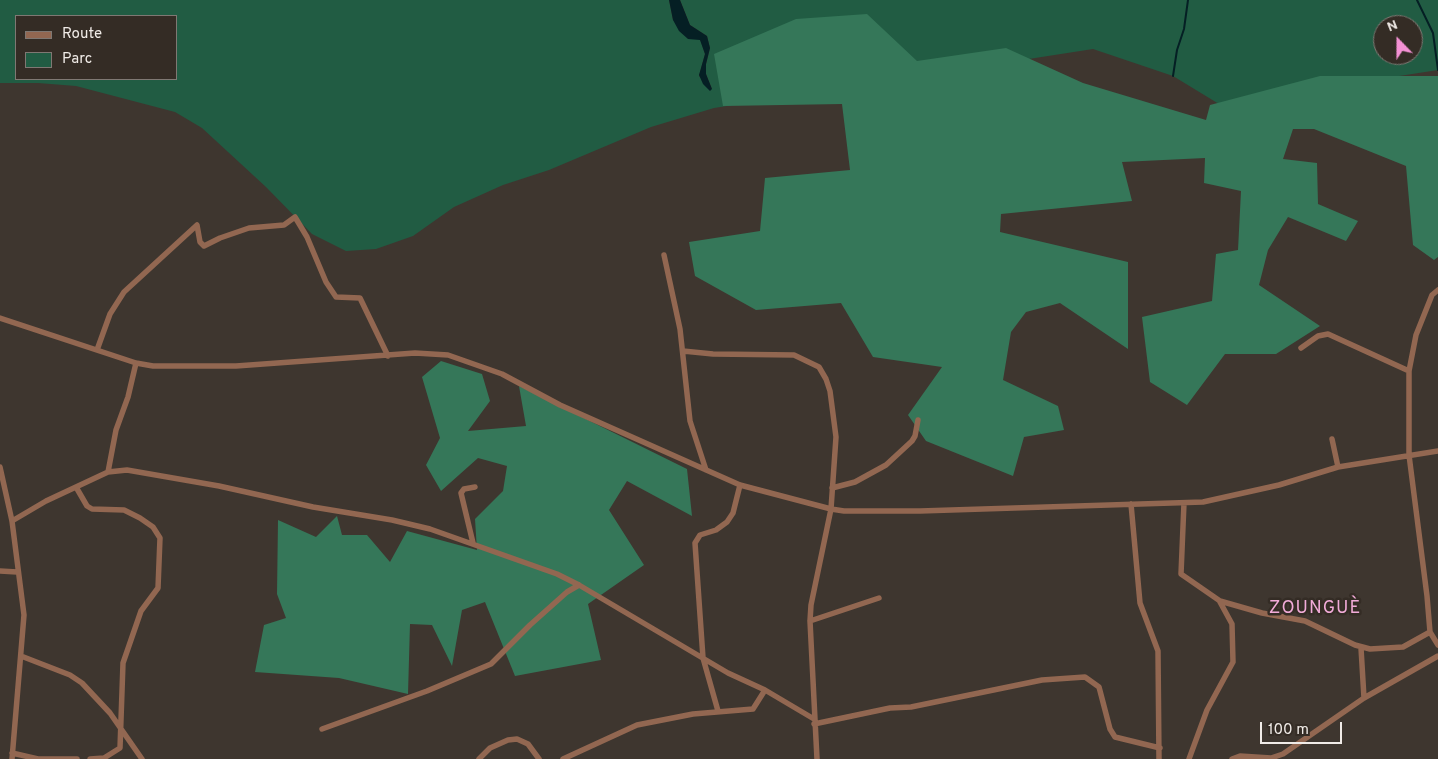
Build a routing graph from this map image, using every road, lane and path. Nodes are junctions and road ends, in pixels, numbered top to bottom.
1 (664, 255) dead end
2 (1438, 290) edge
3 (0, 318) edge
4 (1301, 348) dead end
5 (97, 350) junction
6 (683, 351) junction
7 (388, 356) junction
8 (136, 364) junction
9 (1409, 371) junction
10 (918, 420) dead end
11 (1332, 439) dead end
12 (1438, 451) edge
13 (1409, 455) junction
14 (0, 466) edge
15 (1338, 467) junction
16 (706, 470) junction
17 (108, 472) junction
18 (740, 485) junction
19 (76, 487) junction
20 (474, 487) dead end
21 (832, 488) junction
22 (1131, 504) junction
23 (1184, 504) junction
24 (831, 509) junction
25 (12, 521) junction
26 (473, 543) junction
27 (0, 571) edge
28 (17, 572) junction
29 (579, 585) junction
30 (879, 598) dead end
31 (1220, 601) junction
32 (810, 621) junction
33 (1430, 632) junction
34 (1438, 645) edge
35 (1361, 648) junction
36 (21, 656) junction
37 (1438, 656) edge
38 (703, 658) junction
39 (765, 690) junction
40 (1364, 698) junction
41 (718, 711) junction
42 (814, 722) junction
43 (322, 729) dead end
44 (122, 730) junction
45 (1160, 748) junction
46 (12, 756) edge
47 (77, 759) edge
48 (90, 759) edge
49 (142, 759) edge
50 (479, 759) edge
51 (539, 759) edge
52 (563, 759) edge
53 (816, 759) edge
54 (1159, 759) edge
55 (1189, 759) edge
56 (1232, 759) edge

1 - 6 street
2 - 9 street
3 - 5 street
4 - 9 street
5 - 7 street
5 - 8 street
6 - 16 street
6 - 21 street
7 - 8 street
7 - 16 street
8 - 17 street
9 - 13 street
10 - 21 street
11 - 15 street
12 - 13 street
13 - 15 street
13 - 33 street
14 - 25 street
15 - 23 street
16 - 18 street
17 - 19 street
17 - 26 street
18 - 24 street
18 - 38 street
19 - 25 street
19 - 44 street
20 - 26 street
21 - 24 street
22 - 23 street
22 - 24 street
22 - 45 street
23 - 31 street
24 - 32 street
25 - 28 street
26 - 29 street
27 - 28 street
28 - 36 street
29 - 38 street
29 - 43 street
30 - 32 street
31 - 35 street
31 - 55 street
32 - 42 street
33 - 34 street
33 - 35 street
35 - 40 street
36 - 44 street
36 - 46 street
37 - 40 street
38 - 39 street
38 - 41 street
39 - 41 street
39 - 42 street
40 - 56 street
41 - 52 street
42 - 45 street
42 - 53 street
44 - 48 street
44 - 49 street
45 - 54 street
46 - 47 street
50 - 51 street

